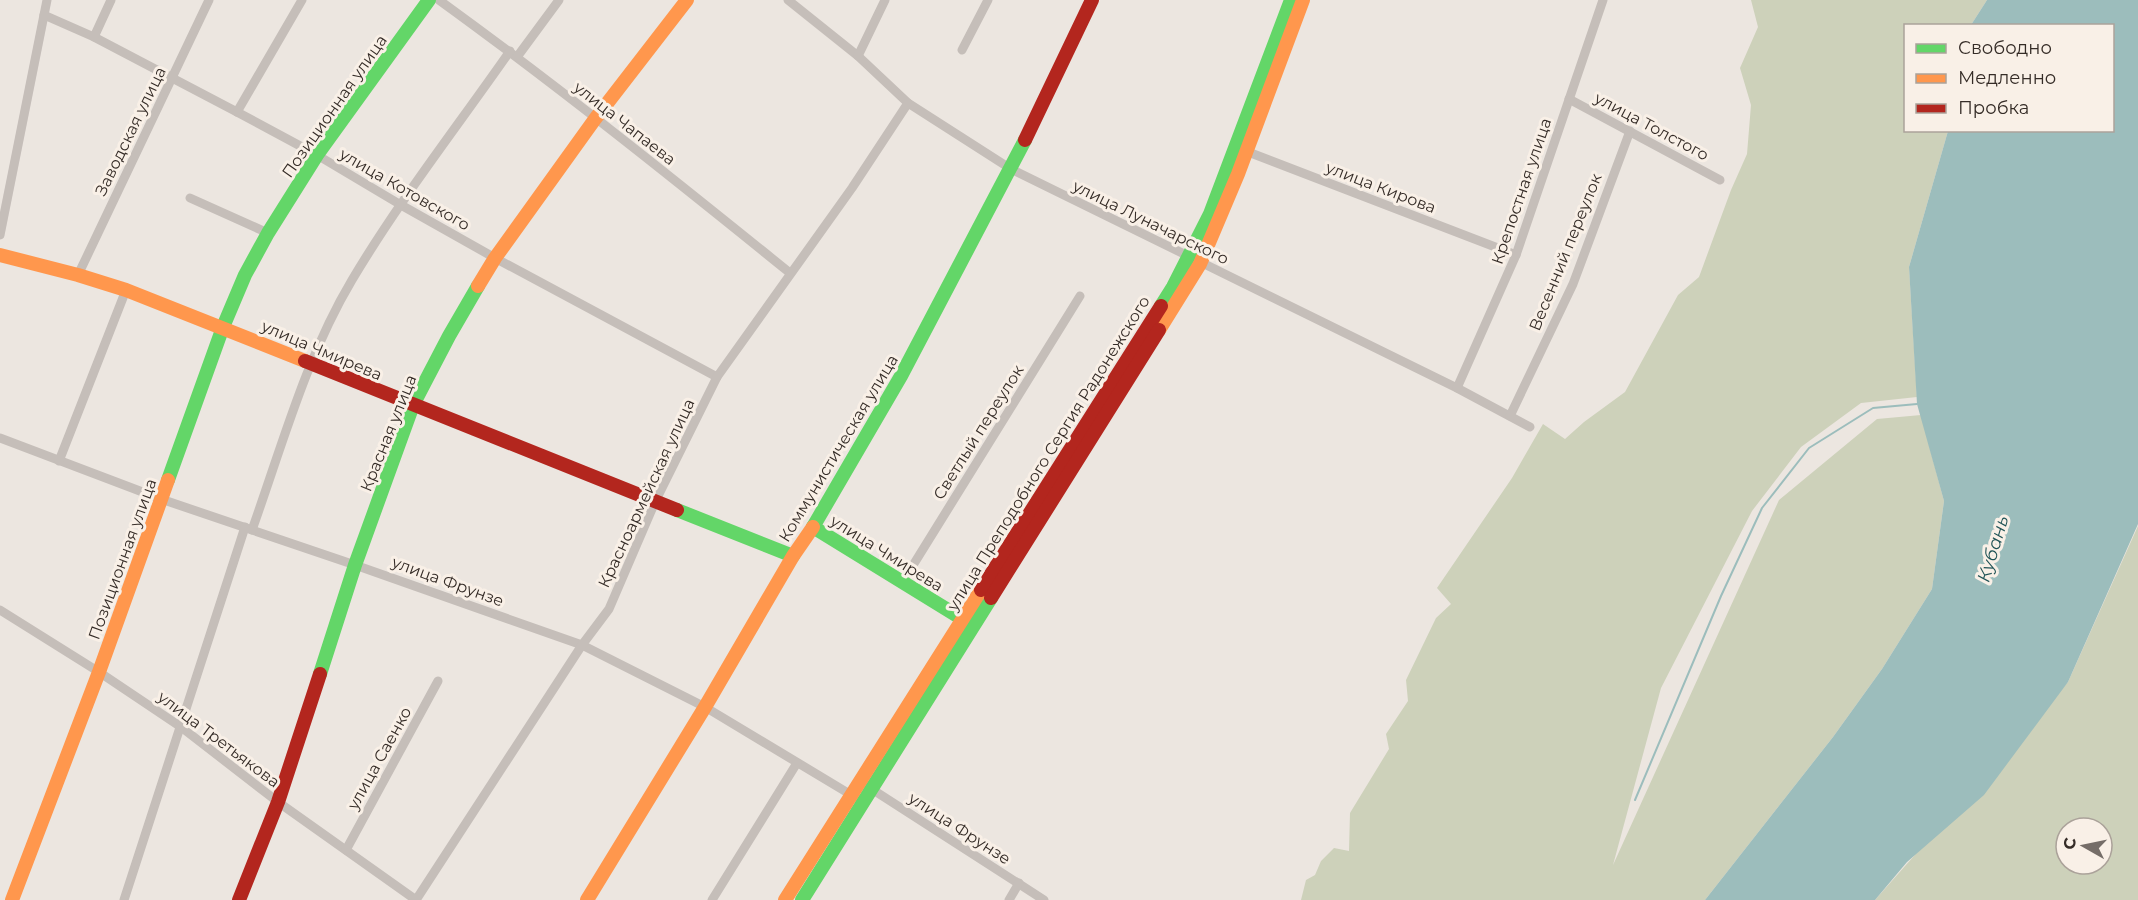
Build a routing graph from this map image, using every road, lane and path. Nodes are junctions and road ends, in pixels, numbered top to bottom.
1 (47, 0) edge
2 (111, 0) edge
3 (209, 0) edge
4 (302, 0) edge
5 (429, 0) edge
6 (439, 0) edge
7 (559, 0) edge
8 (687, 0) edge
9 (788, 0) edge
10 (885, 0) edge
11 (988, 0) edge
12 (1092, 0) edge
13 (1291, 0) edge
14 (1303, 0) edge
15 (1603, 0) edge
16 (44, 15) junction
17 (94, 38) junction
18 (962, 50) dead end
19 (514, 54) junction
20 (858, 56) junction
21 (172, 78) junction
22 (1569, 99) junction
23 (908, 103) junction
24 (237, 112) junction
25 (595, 119) junction
26 (1630, 131) junction
27 (1241, 149) junction
28 (317, 155) junction
29 (1011, 169) junction
30 (1720, 180) dead end
31 (190, 198) dead end
32 (401, 205) junction
33 (268, 233) junction
34 (0, 235) edge
35 (0, 255) edge
36 (1516, 255) junction
37 (495, 258) junction
38 (1194, 260) junction
39 (790, 273) junction
40 (78, 275) junction
41 (126, 290) junction
42 (1080, 296) dead end
43 (223, 327) junction
44 (311, 363) junction
45 (717, 377) junction
46 (1458, 388) junction
47 (413, 405) junction
48 (1510, 416) junction
49 (1530, 426) dead end
50 (0, 438) edge
51 (59, 461) junction
52 (161, 500) junction
53 (655, 502) junction
54 (813, 527) junction
55 (249, 528) junction
56 (793, 556) junction
57 (356, 564) junction
58 (902, 583) junction
59 (0, 610) edge
60 (968, 622) junction
61 (582, 645) junction
62 (99, 672) junction
63 (438, 681) dead end
64 (705, 707) junction
65 (181, 727) junction
66 (797, 763) junction
67 (866, 785) junction
68 (857, 799) junction
69 (278, 802) junction
70 (346, 850) junction
71 (1019, 883) junction
72 (12, 900) edge
73 (124, 900) edge
74 (239, 900) edge
75 (416, 900) edge
76 (587, 900) edge
77 (712, 900) edge
78 (785, 900) edge
79 (801, 900) edge
80 (1009, 900) edge
81 (1044, 900) edge

1 - 16 street
2 - 17 street
3 - 21 street, Заводская улица
4 - 24 street
5 - 28 street, Позиционная улица
6 - 19 street, улица Чапаева
7 - 19 street
8 - 25 street, Красная улица
9 - 20 street, улица Луначарского
10 - 20 street
11 - 18 street
12 - 29 street, Коммунистическая улица
13 - 27 street, улица Преподобного Сергия Радонежского
14 - 27 street, улица Преподобного Сергия Радонежского
15 - 22 street, Крепостная улица
16 - 17 street, улица Котовского
16 - 34 street
17 - 21 street, улица Котовского
19 - 25 street, улица Чапаева
19 - 32 street
20 - 23 street, улица Луначарского
21 - 24 street, улица Котовского
21 - 40 street, Заводская улица
22 - 26 street, улица Толстого
22 - 36 street, Крепостная улица
23 - 29 street, улица Луначарского
23 - 39 street, Красноармейская улица
24 - 28 street, улица Котовского
25 - 37 street, Красная улица
25 - 39 street, улица Чапаева
26 - 30 street, улица Толстого
26 - 48 street, Весенний переулок
27 - 36 street, улица Кирова
27 - 38 street, улица Преподобного Сергия Радонежского
28 - 32 street, улица Котовского
28 - 33 street, Позиционная улица
29 - 38 street, улица Луначарского
29 - 54 street, Коммунистическая улица
31 - 33 street
32 - 37 street, улица Котовского
32 - 44 street
33 - 43 street, Позиционная улица
35 - 40 street, улица Чмирева
36 - 46 street, Крепостная улица
37 - 45 street, улица Котовского
37 - 47 street, Красная улица
38 - 46 street, улица Луначарского
38 - 60 street, улица Преподобного Сергия Радонежского
39 - 45 street, Красноармейская улица
40 - 41 street, улица Чмирева
41 - 43 street, улица Чмирева
41 - 51 street
42 - 58 street, Светлый переулок
43 - 44 street, улица Чмирева
43 - 52 street, Позиционная улица
44 - 47 street, улица Чмирева
44 - 55 street
45 - 53 street, Красноармейская улица
46 - 48 street, улица Луначарского
47 - 53 street, улица Чмирева
47 - 57 street, Красная улица
48 - 49 street, улица Луначарского
50 - 51 street, улица Фрунзе
51 - 52 street, улица Фрунзе
52 - 55 street, улица Фрунзе
52 - 62 street, Позиционная улица
53 - 56 street, улица Чмирева
53 - 61 street, Красноармейская улица
54 - 56 street, Коммунистическая улица
54 - 58 street, улица Чмирева
55 - 57 street, улица Фрунзе
55 - 65 street
56 - 64 street, Коммунистическая улица
57 - 61 street, улица Фрунзе
57 - 69 street, Красная улица
58 - 60 street, улица Чмирева
59 - 62 street, улица Третьякова
60 - 67 street, улица Преподобного Сергия Радонежского
61 - 64 street, улица Фрунзе
61 - 75 street, Красноармейская улица
62 - 65 street, улица Третьякова
62 - 72 street, Позиционная улица
63 - 70 street, улица Саенко
64 - 66 street, улица Фрунзе
64 - 76 street, Коммунистическая улица
65 - 69 street, улица Третьякова
65 - 73 street
66 - 68 street, улица Фрунзе
66 - 77 street
67 - 68 street, улица Преподобного Сергия Радонежского
67 - 71 street, улица Фрунзе
68 - 78 street, улица Преподобного Сергия Радонежского
68 - 79 street, улица Преподобного Сергия Радонежского
69 - 70 street, улица Третьякова
69 - 74 street, Красная улица
70 - 75 street, улица Третьякова
71 - 80 street
71 - 81 street, улица Фрунзе

